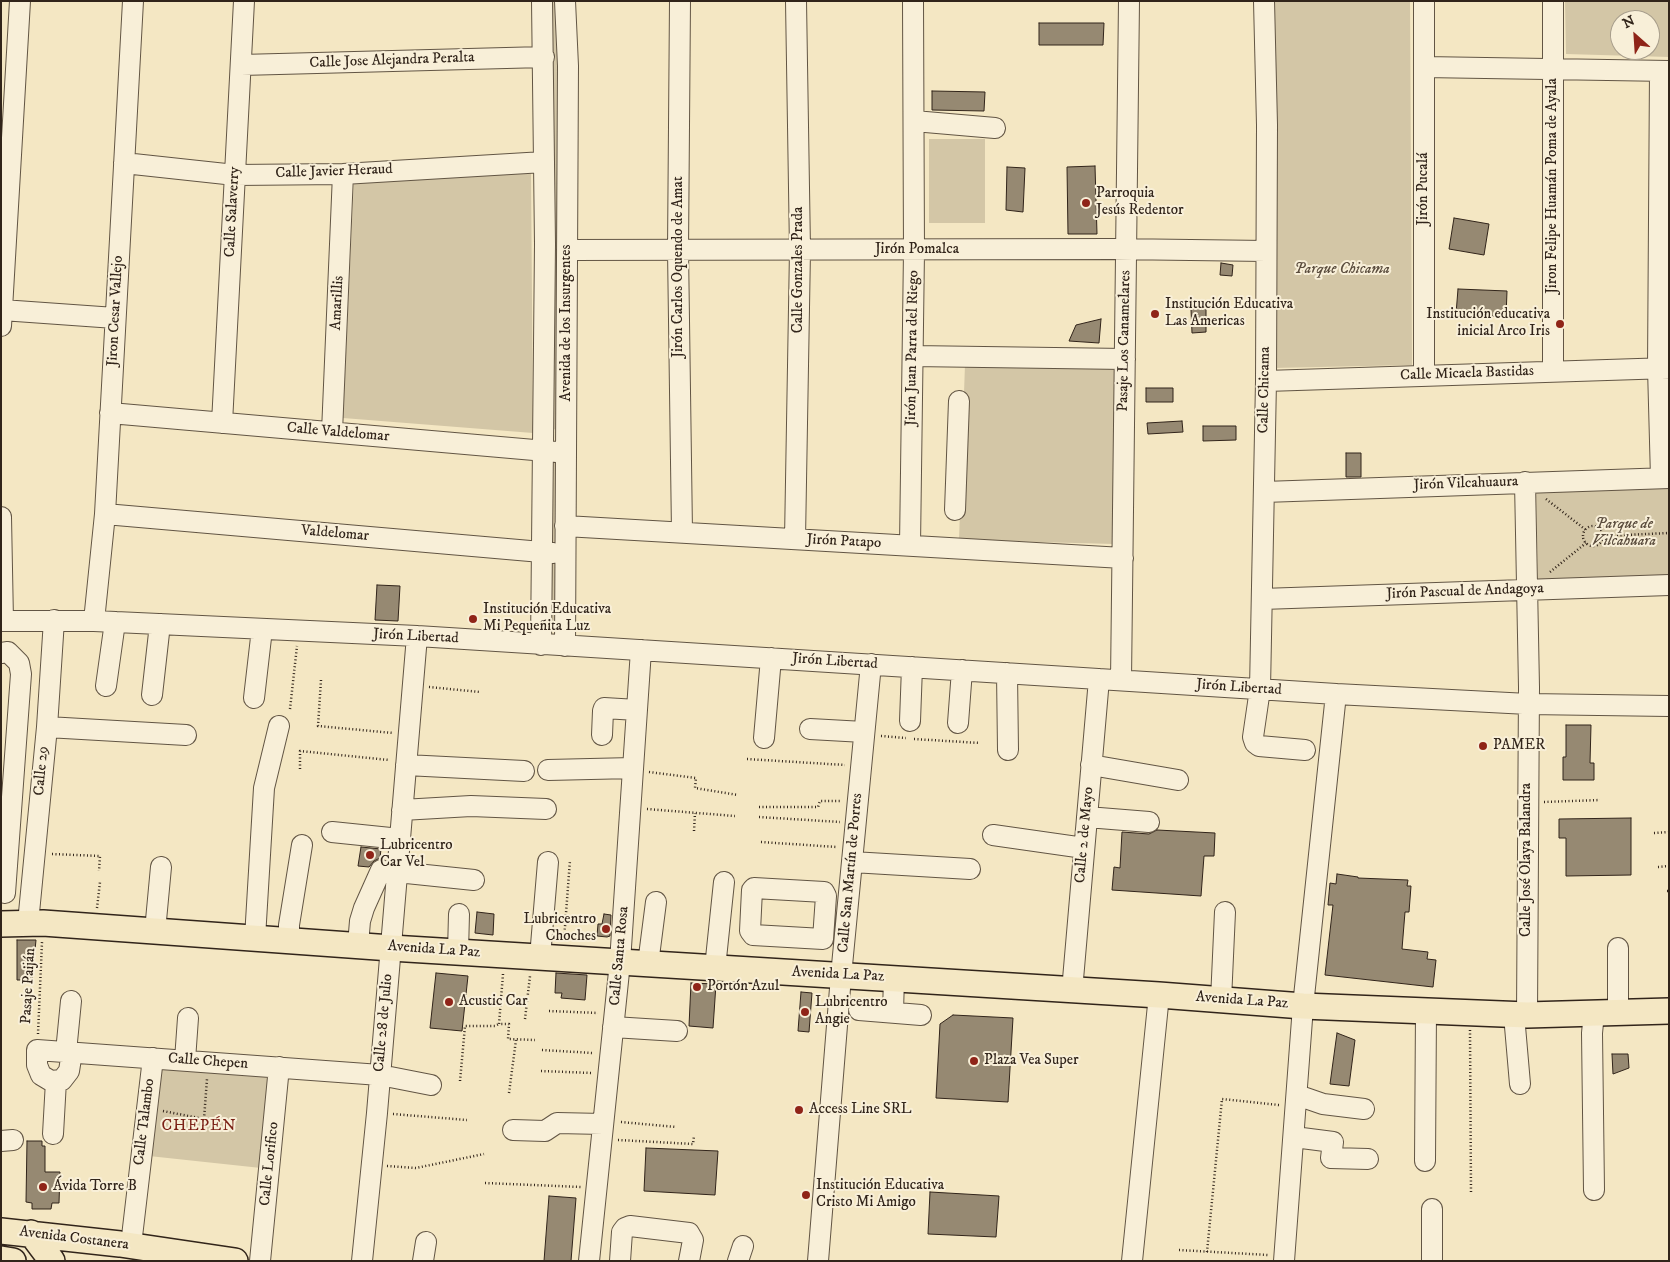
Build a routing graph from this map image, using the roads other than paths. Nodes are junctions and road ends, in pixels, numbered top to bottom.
1 (20, 1) edge
2 (133, 1) edge
3 (244, 1) edge
4 (542, 1) edge
5 (565, 1) edge
6 (680, 1) edge
7 (796, 1) edge
8 (913, 1) edge
9 (1129, 1) edge
10 (1264, 1) edge
11 (1424, 1) edge
12 (1553, 1) edge
13 (544, 57) junction
14 (241, 65) junction
15 (1424, 67) junction
16 (1553, 69) junction
17 (1664, 71) edge
18 (914, 121) junction
19 (995, 128) dead end
20 (544, 162) junction
21 (124, 163) junction
22 (6, 172) edge
23 (343, 174) junction
24 (235, 175) junction
25 (1126, 249) junction
26 (567, 250) junction
27 (678, 250) junction
28 (800, 250) junction
29 (914, 250) junction
30 (1266, 251) junction
31 (2, 286) edge
32 (2, 318) edge
33 (116, 318) junction
34 (913, 356) junction
35 (1125, 359) junction
36 (1663, 368) edge
37 (1553, 371) junction
38 (1424, 376) junction
39 (1266, 381) junction
40 (959, 401) dead end
41 (110, 413) junction
42 (222, 423) junction
43 (332, 432) junction
44 (543, 451) junction
45 (566, 453) junction
46 (1665, 478) edge
47 (1527, 482) junction
48 (1264, 492) junction
49 (955, 510) dead end
50 (104, 514) junction
51 (1, 517) edge
52 (565, 526) junction
53 (682, 532) junction
54 (795, 539) junction
55 (910, 545) junction
56 (542, 552) junction
57 (565, 554) junction
58 (2, 558) edge
59 (1123, 558) junction
60 (1669, 585) edge
61 (1529, 590) junction
62 (1262, 599) junction
63 (54, 620) junction
64 (2, 621) edge
65 (94, 621) junction
66 (115, 622) junction
67 (160, 624) junction
68 (262, 629) junction
69 (417, 636) junction
70 (541, 645) junction
71 (565, 646) junction
72 (641, 650) junction
73 (1, 652) edge
74 (771, 658) junction
75 (871, 664) junction
76 (912, 667) junction
77 (962, 670) junction
78 (1007, 673) junction
79 (1098, 679) junction
80 (1121, 680) junction
81 (106, 686) dead end
82 (1260, 689) junction
83 (1336, 694) junction
84 (152, 695) dead end
85 (254, 698) dead end
86 (1528, 704) junction
87 (1669, 706) edge
88 (637, 710) junction
89 (910, 721) dead end
90 (958, 723) dead end
91 (279, 726) dead end
92 (46, 727) junction
93 (810, 729) dead end
94 (864, 734) junction
95 (186, 735) dead end
96 (602, 735) dead end
97 (764, 738) dead end
98 (1008, 750) dead end
99 (1305, 750) dead end
100 (406, 764) junction
101 (1091, 765) junction
102 (633, 769) junction
103 (524, 770) dead end
104 (548, 770) dead end
105 (1178, 780) dead end
106 (546, 809) dead end
107 (402, 810) junction
108 (1087, 817) junction
109 (1149, 822) dead end
110 (332, 832) dead end
111 (992, 835) dead end
112 (400, 839) junction
113 (302, 845) dead end
114 (1084, 848) junction
115 (853, 855) junction
116 (548, 862) dead end
117 (161, 867) dead end
118 (970, 869) dead end
119 (389, 871) junction
120 (474, 880) dead end
121 (724, 882) dead end
122 (3, 893) edge
123 (656, 902) dead end
124 (1226, 912) dead end
125 (458, 914) dead end
126 (20, 923) edge
127 (824, 923) dead end
128 (846, 930) junction
129 (155, 931) junction
130 (255, 938) junction
131 (289, 940) junction
132 (358, 945) junction
133 (391, 948) junction
134 (1618, 948) dead end
135 (458, 952) junction
136 (545, 957) junction
137 (620, 962) junction
138 (648, 964) junction
139 (715, 968) junction
140 (841, 976) junction
141 (894, 978) junction
142 (1072, 990) junction
143 (1159, 995) junction
144 (1221, 1000) junction
145 (71, 1001) dead end
146 (1303, 1006) junction
147 (859, 1010) dead end
148 (1426, 1011) junction
149 (1669, 1011) edge
150 (892, 1012) junction
151 (1606, 1013) junction
152 (921, 1015) dead end
153 (1521, 1015) junction
154 (188, 1018) dead end
155 (614, 1021) junction
156 (677, 1031) dead end
157 (69, 1052) junction
158 (153, 1058) junction
159 (185, 1060) junction
160 (279, 1067) junction
161 (380, 1075) junction
162 (56, 1081) junction
163 (1520, 1084) dead end
164 (431, 1085) dead end
165 (1296, 1101) junction
166 (1364, 1109) dead end
167 (603, 1128) junction
168 (512, 1130) dead end
169 (53, 1134) dead end
170 (1294, 1137) junction
171 (1368, 1159) dead end
172 (1425, 1161) dead end
173 (1594, 1190) dead end
174 (1432, 1209) dead end
175 (1, 1230) edge
176 (31, 1233) junction
177 (131, 1245) junction
178 (1284, 1258) edge
179 (1, 1259) edge
180 (593, 1260) edge
181 (13, 1261) edge
182 (52, 1261) edge
183 (235, 1261) edge
184 (260, 1261) edge
185 (362, 1261) edge
186 (620, 1261) edge
187 (689, 1261) edge
188 (818, 1261) edge
189 (1132, 1261) edge
190 (1432, 1261) edge

1 - 22 street
2 - 21 street, Jiron Cesar Vallejo
3 - 14 street, Calle Salaverry
4 - 13 street, Avenida de los Insurgentes
5 - 26 street, Avenida de los Insurgentes
6 - 27 street, Jirón Carlos Oquendo de Amat
7 - 28 street, Calle Gonzales Prada
8 - 18 street, Jirón Juan Parra del Riego
9 - 25 street, Pasaje Los Canamelares
10 - 30 street, Calle Chicama
11 - 15 street, Jirón Pucalá
12 - 16 street, Jiron Felipe Huamán Poma de Ayala
13 - 14 street, Calle Jose Alejandra Peralta
13 - 20 street, Avenida de los Insurgentes
14 - 24 street, Calle Salaverry
15 - 16 street
15 - 38 street, Jirón Pucalá
16 - 17 street
16 - 37 street, Jiron Felipe Huamán Poma de Ayala
17 - 36 street
18 - 19 street
18 - 29 street, Jirón Juan Parra del Riego
20 - 23 street, Calle Javier Heraud
20 - 44 street, Avenida de los Insurgentes
21 - 24 street, Calle Javier Heraud
21 - 33 street, Jiron Cesar Vallejo
22 - 31 street
23 - 24 street, Calle Javier Heraud
23 - 43 street, Amarillis
24 - 42 street, Calle Salaverry
25 - 29 street, Jirón Pomalca
25 - 30 street, Jirón Pomalca
25 - 35 street, Pasaje Los Canamelares
26 - 27 street, Jirón Pomalca
26 - 45 street, Avenida de los Insurgentes
27 - 28 street, Jirón Pomalca
27 - 53 street, Jirón Carlos Oquendo de Amat
28 - 29 street, Jirón Pomalca
28 - 54 street, Calle Gonzales Prada
29 - 34 street, Jirón Juan Parra del Riego
30 - 39 street, Calle Chicama
31 - 32 street
32 - 33 street
33 - 41 street, Jiron Cesar Vallejo
34 - 35 street
34 - 55 street, Jirón Juan Parra del Riego
35 - 59 street, Pasaje Los Canamelares
36 - 37 street, Calle Micaela Bastidas
36 - 46 street
37 - 38 street, Calle Micaela Bastidas
38 - 39 street, Calle Micaela Bastidas
39 - 48 street, Calle Chicama
40 - 49 street
41 - 42 street, Calle Valdelomar
41 - 50 street, Jiron Cesar Vallejo
42 - 43 street, Calle Valdelomar
43 - 44 street, Calle Valdelomar
44 - 45 street, Calle Valdelomar
44 - 56 street, Avenida de los Insurgentes
45 - 52 street, Avenida de los Insurgentes
46 - 47 street, Jirón Vilcahuaura
47 - 48 street, Jirón Vilcahuaura
47 - 61 street, Calle José Olaya Balandra
48 - 62 street, Calle Chicama
50 - 56 street, Valdelomar
50 - 65 street, Jiron Cesar Vallejo
51 - 58 street
52 - 53 street, Jirón Patapo
52 - 57 street, Avenida de los Insurgentes
53 - 54 street, Jirón Patapo
54 - 55 street, Jirón Patapo
55 - 59 street, Jirón Patapo
56 - 57 street, Valdelomar
56 - 70 street, Avenida de los Insurgentes
57 - 71 street, Avenida de los Insurgentes
58 - 64 street
59 - 80 street, Pasaje Los Canamelares
60 - 61 street, Jirón Pascual de Andagoya
61 - 62 street, Jirón Pascual de Andagoya
61 - 86 street, Calle José Olaya Balandra
62 - 82 street, Calle Chicama
63 - 64 street, Jirón Libertad
63 - 65 street, Jirón Libertad
63 - 92 street, Calle 29
65 - 66 street, Jirón Libertad
66 - 67 street, Jirón Libertad
66 - 81 street
67 - 68 street, Jirón Libertad
67 - 84 street
68 - 69 street, Jirón Libertad
68 - 85 street
69 - 70 street, Jirón Libertad
69 - 100 street, Calle 28 de Julio
70 - 71 street, Jirón Libertad
71 - 72 street, Jirón Libertad
72 - 74 street, Jirón Libertad
72 - 88 street, Calle Santa Rosa
73 - 122 street
74 - 75 street, Jirón Libertad
74 - 97 street
75 - 76 street, Jirón Libertad
75 - 94 street, Calle San Martín de Porres
76 - 77 street, Jirón Libertad
76 - 89 street
77 - 78 street, Jirón Libertad
77 - 90 street
78 - 79 street, Jirón Libertad
78 - 98 street
79 - 80 street, Jirón Libertad
79 - 101 street, Calle 2 de Mayo
80 - 82 street, Jirón Libertad
82 - 83 street, Jirón Libertad
82 - 99 street, Calle Chicama
83 - 86 street, Jirón Libertad
83 - 146 street
86 - 87 street, Jirón Libertad
86 - 153 street, Calle José Olaya Balandra
88 - 96 street
88 - 102 street, Calle Santa Rosa
91 - 130 street
92 - 95 street
92 - 126 street, Calle 29
93 - 94 street
94 - 115 street, Calle San Martín de Porres
100 - 103 street
100 - 107 street, Calle 28 de Julio
101 - 105 street
101 - 108 street, Calle 2 de Mayo
102 - 104 street
102 - 137 street, Calle Santa Rosa
106 - 107 street
107 - 112 street, Calle 28 de Julio
108 - 109 street
108 - 114 street, Calle 2 de Mayo
110 - 112 street
111 - 114 street
112 - 119 street, Calle 28 de Julio
113 - 131 street
114 - 142 street, Calle 2 de Mayo
115 - 118 street
115 - 128 street, Calle San Martín de Porres
116 - 136 street
117 - 129 street
119 - 120 street
119 - 132 street
119 - 133 street, Calle 28 de Julio
121 - 139 street
122 - 126 street
123 - 138 street
124 - 144 street
125 - 135 street
126 - 129 main road, Avenida La Paz
127 - 128 street
128 - 140 street, Calle San Martín de Porres
129 - 130 main road, Avenida La Paz
130 - 131 main road, Avenida La Paz
131 - 132 main road, Avenida La Paz
132 - 133 main road, Avenida La Paz
133 - 135 main road, Avenida La Paz
133 - 161 street, Calle 28 de Julio
134 - 151 street
135 - 136 main road, Avenida La Paz
136 - 137 main road, Avenida La Paz
137 - 138 main road, Avenida La Paz
137 - 155 street, Calle Santa Rosa
138 - 139 main road, Avenida La Paz
139 - 140 main road, Avenida La Paz
140 - 141 main road, Avenida La Paz
140 - 188 street, Calle San Martín de Porres
141 - 142 main road, Avenida La Paz
141 - 150 street
142 - 143 main road, Avenida La Paz
143 - 144 main road, Avenida La Paz
143 - 189 street
144 - 146 main road, Avenida La Paz
145 - 157 street
146 - 148 main road, Avenida La Paz
146 - 165 street
147 - 150 street
148 - 153 main road, Avenida La Paz
148 - 172 street
149 - 151 main road, Avenida La Paz
150 - 152 street
151 - 153 main road, Avenida La Paz
151 - 173 street
153 - 163 street, Calle José Olaya Balandra
154 - 159 street
155 - 156 street
155 - 167 street, Calle Santa Rosa
157 - 158 street, Calle Chepen
157 - 162 street
157 - 162 street, Calle Chepen
158 - 159 street, Calle Chepen
158 - 177 street, Calle Talambo
159 - 160 street, Calle Chepen
160 - 161 street, Calle Chepen
160 - 184 street, Calle Lorifico
161 - 164 street, Calle Chepen
161 - 185 street, Calle 28 de Julio
162 - 169 street
165 - 166 street
165 - 170 street
167 - 168 street
167 - 180 street, Calle Santa Rosa
170 - 171 street
170 - 178 street
174 - 190 street
175 - 176 main road, Avenida Costanera
176 - 177 main road, Avenida Costanera
176 - 182 main road
177 - 183 main road, Avenida Costanera
179 - 181 main road, Avenida Costanera
186 - 187 street

